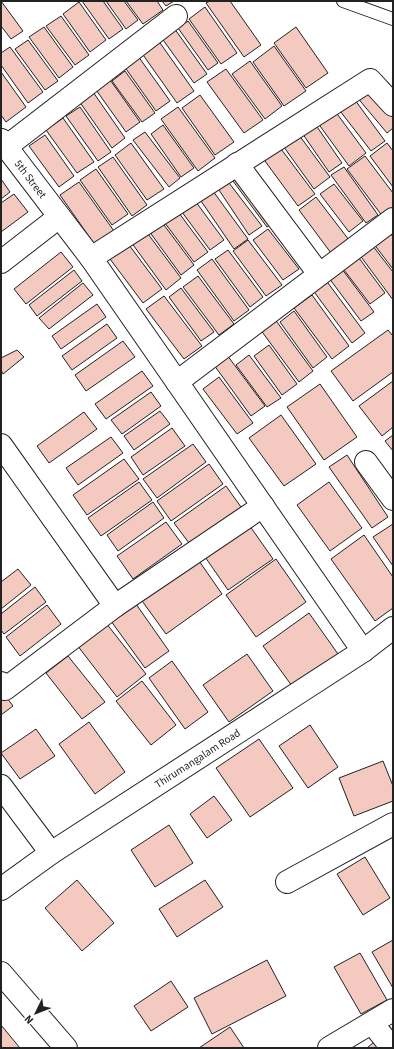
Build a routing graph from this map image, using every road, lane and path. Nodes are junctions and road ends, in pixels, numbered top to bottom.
1 (343, 1) edge
2 (176, 16) dead end
3 (393, 19) edge
4 (393, 105) edge
5 (4, 144) edge
6 (237, 164) junction
7 (59, 217) junction
8 (393, 219) edge
9 (91, 258) junction
10 (1, 262) edge
11 (319, 274) junction
12 (178, 382) junction
13 (1, 445) edge
14 (366, 462) dead end
15 (393, 499) edge
16 (263, 506) junction
17 (115, 606) junction
18 (393, 628) edge
19 (363, 651) junction
20 (1, 683) edge
21 (1, 786) edge
22 (393, 824) edge
23 (51, 853) junction
24 (286, 882) dead end
25 (1, 889) edge
26 (1, 973) edge
27 (393, 1010) edge
28 (372, 1023) junction
29 (66, 1048) edge
30 (328, 1048) edge
31 (392, 1048) edge

1 - 3 lane
2 - 5 street
4 - 6 street
5 - 7 street, 5th Street
6 - 9 street
6 - 11 street
7 - 9 street, 5th Street
7 - 10 street
8 - 11 street
9 - 12 street, 5th Street
11 - 12 street
12 - 16 street, 5th Street
13 - 17 street
14 - 15 street
16 - 17 street
16 - 19 street, 5th Street
17 - 20 street
18 - 19 street, Thirumangalam Road
19 - 23 street, Thirumangalam Road
21 - 23 street
22 - 24 street
23 - 25 street, Thirumangalam Road
26 - 29 street
27 - 28 street
28 - 30 street
28 - 31 street

